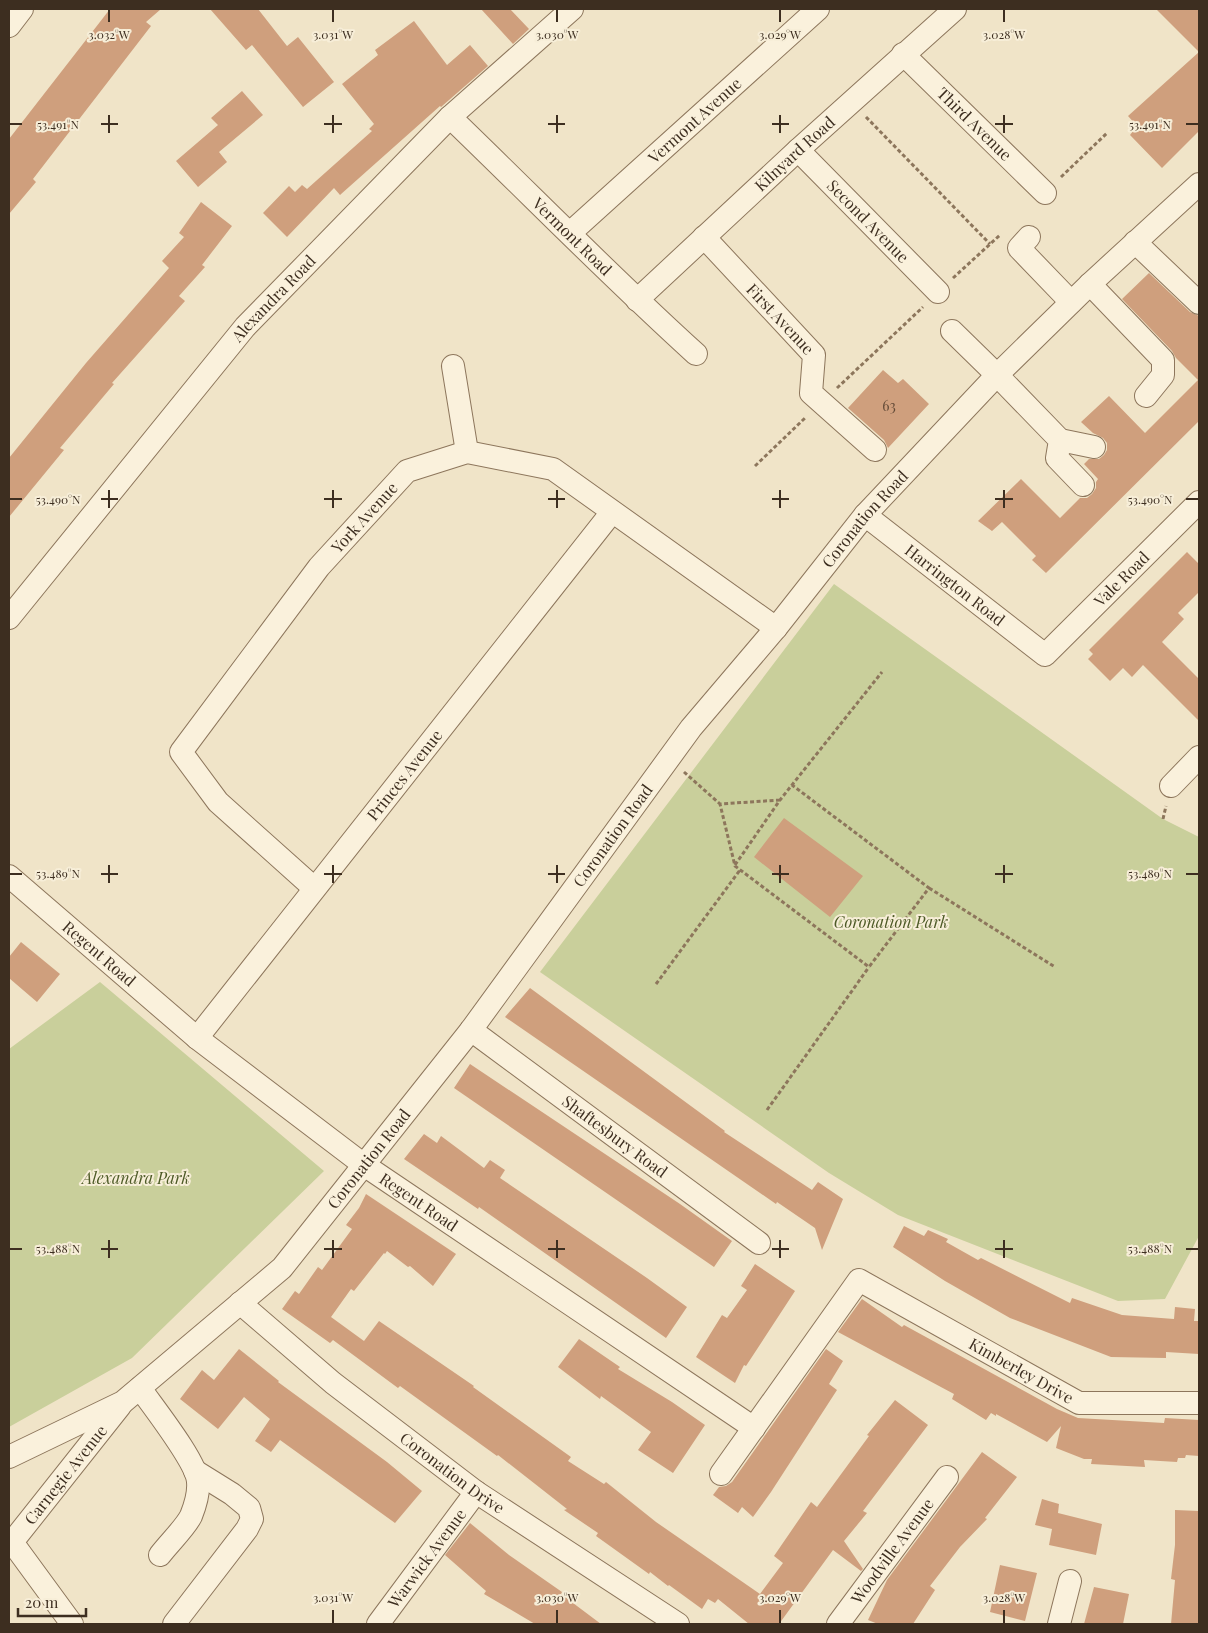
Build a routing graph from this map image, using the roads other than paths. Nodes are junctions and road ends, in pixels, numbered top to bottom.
1 (22, 9) edge
2 (572, 9) edge
3 (818, 9) edge
4 (956, 9) edge
5 (9, 26) edge
6 (904, 54) junction
7 (450, 117) junction
8 (798, 150) junction
9 (1199, 184) edge
10 (1045, 193) dead end
11 (570, 233) junction
12 (704, 237) junction
13 (1029, 237) dead end
14 (1135, 242) junction
15 (1090, 284) junction
16 (938, 292) dead end
17 (637, 300) junction
18 (1071, 302) junction
19 (1199, 303) edge
20 (952, 331) dead end
21 (696, 354) dead end
22 (453, 366) dead end
23 (997, 375) junction
24 (1146, 396) dead end
25 (1060, 440) junction
26 (1094, 447) dead end
27 (875, 450) dead end
28 (467, 452) junction
29 (1083, 485) dead end
30 (1199, 502) edge
31 (612, 512) junction
32 (865, 515) junction
33 (9, 618) edge
34 (776, 628) junction
35 (1045, 655) joint
36 (1199, 757) edge
37 (1171, 786) dead end
38 (9, 876) edge
39 (314, 888) junction
40 (470, 1030) junction
41 (197, 1038) junction
42 (364, 1165) junction
43 (759, 1243) dead end
44 (240, 1303) junction
45 (132, 1395) junction
46 (1199, 1403) edge
47 (754, 1428) junction
48 (9, 1457) edge
49 (195, 1471) junction
50 (722, 1474) dead end
51 (947, 1477) dead end
52 (476, 1492) junction
53 (10, 1544) edge
54 (160, 1555) dead end
55 (1070, 1581) dead end
56 (72, 1624) edge
57 (174, 1624) edge
58 (378, 1624) edge
59 (678, 1624) edge
60 (838, 1624) edge
61 (1060, 1624) edge

1 - 5 street
2 - 7 street, Alexandra Road
3 - 11 street, Vermont Avenue
4 - 6 street, Kilnyard Road
6 - 8 street, Kilnyard Road
6 - 10 street, Third Avenue
7 - 11 street, Vermont Road
7 - 33 street, Alexandra Road
8 - 12 street, Kilnyard Road
8 - 16 street, Second Avenue
9 - 14 street, Coronation Road
11 - 17 street, Vermont Road
12 - 17 street, Kilnyard Road
12 - 27 street, First Avenue
13 - 18 street
14 - 15 street, Coronation Road
14 - 19 street
15 - 18 street, Coronation Road
15 - 24 street
17 - 21 street, Vermont Road
18 - 23 street, Coronation Road
20 - 23 street
22 - 28 street
23 - 25 street
23 - 32 street, Coronation Road
25 - 26 street
25 - 29 street
28 - 31 street, York Avenue
28 - 39 street, York Avenue
30 - 35 street, Vale Road
31 - 34 street, York Avenue
31 - 39 street, Princes Avenue
32 - 34 street, Coronation Road
32 - 35 street, Harrington Road
34 - 40 street, Coronation Road
36 - 37 street
38 - 41 street, Regent Road
39 - 41 street, Princes Avenue
40 - 42 street, Coronation Road
40 - 43 street, Shaftesbury Road
41 - 42 street, Regent Road
42 - 44 street, Coronation Road
42 - 47 street, Regent Road
44 - 45 street, Coronation Road
44 - 52 street, Coronation Drive
45 - 48 street, Coronation Road
45 - 49 street
45 - 53 street, Carnegie Avenue
46 - 47 street, Kimberley Drive
47 - 50 street
49 - 54 street
49 - 57 street
51 - 60 street, Woodville Avenue
52 - 58 street, Warwick Avenue
52 - 59 street, Coronation Drive
53 - 56 street
55 - 61 street

